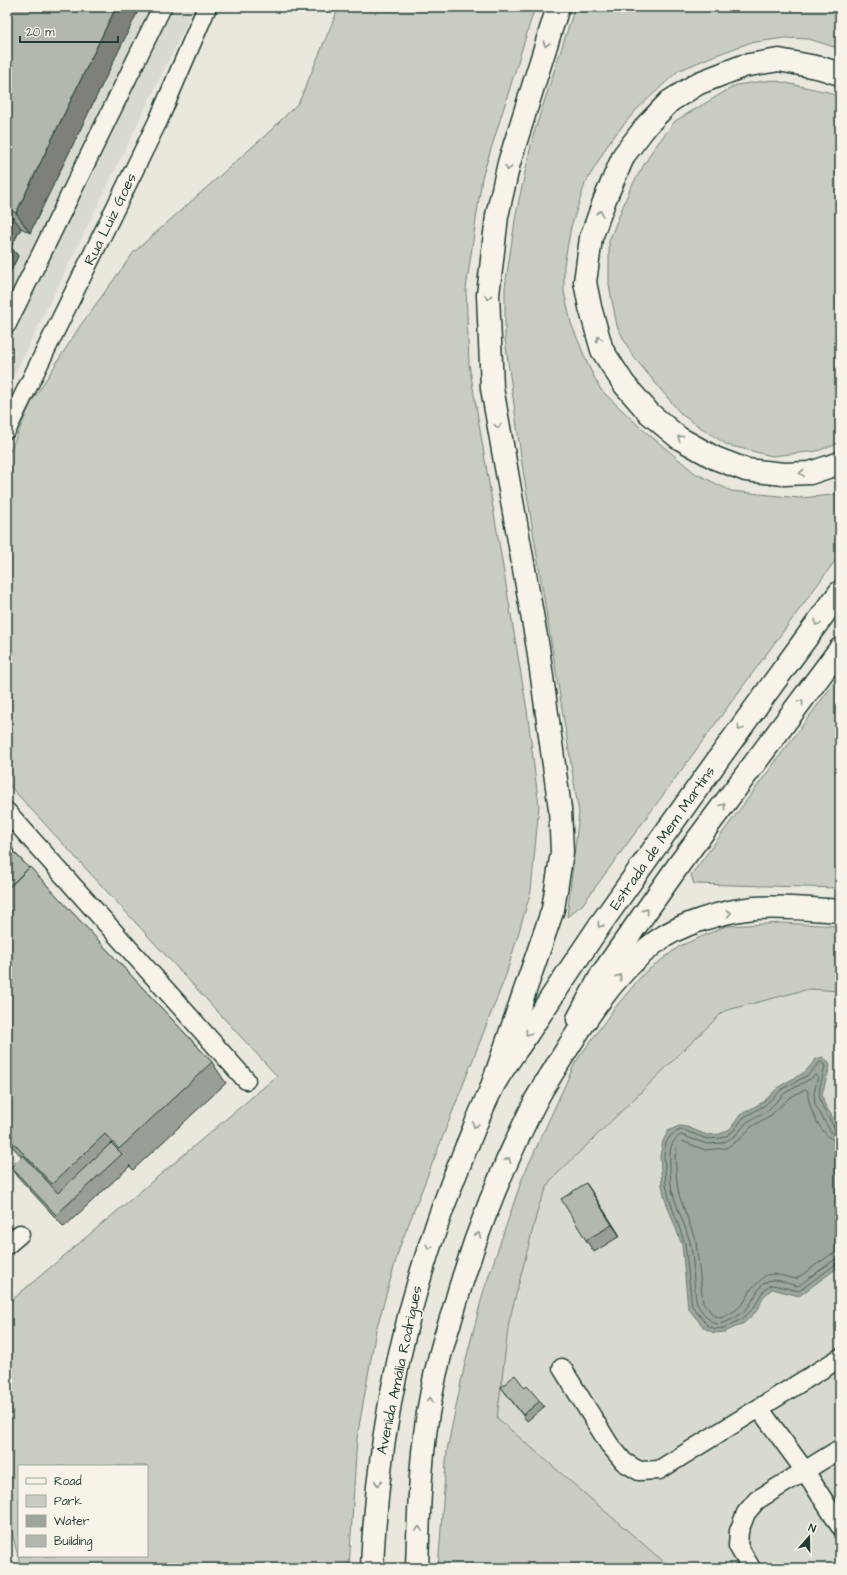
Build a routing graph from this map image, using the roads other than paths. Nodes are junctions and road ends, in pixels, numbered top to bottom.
1 (162, 7) edge
2 (208, 7) edge
3 (558, 7) edge
4 (840, 74) edge
5 (7, 324) edge
6 (7, 429) edge
7 (840, 463) edge
8 (840, 592) edge
9 (840, 649) edge
10 (7, 812) edge
11 (840, 911) edge
12 (246, 1080) dead end
13 (490, 1089) junction
14 (535, 1101) junction
15 (840, 1358) edge
16 (562, 1368) dead end
17 (759, 1408) junction
18 (840, 1449) edge
19 (805, 1471) junction
20 (840, 1526) edge
21 (372, 1568) edge
22 (417, 1568) edge
23 (751, 1568) edge

1 - 5 lane
2 - 6 lane, Rua Luiz Goes
3 -> 13 main road
7 -> 4 main road
8 -> 13 main road, Estrada de Mem Martins
14 -> 9 main road, Estrada de Mem Martins
10 - 12 lane
14 -> 11 main road
13 -> 21 main road, Avenida Amália Rodrigues
22 -> 14 main road
15 - 17 lane
16 - 17 lane
17 - 19 lane
18 - 19 lane
19 - 20 lane
19 - 23 lane

